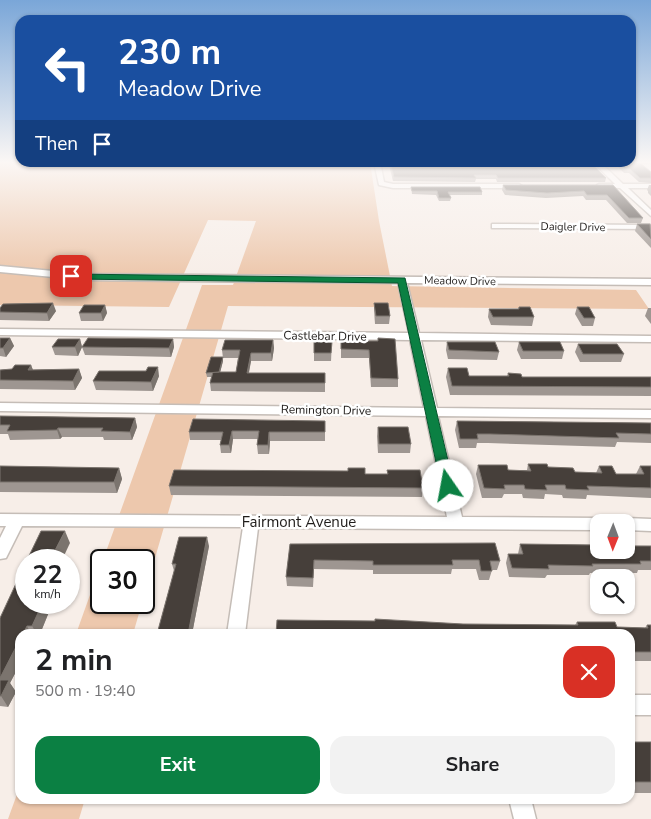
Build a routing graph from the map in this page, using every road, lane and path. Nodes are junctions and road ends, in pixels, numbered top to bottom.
1 (635, 199) edge
2 (651, 214) edge
3 (495, 226) dead end
4 (651, 227) edge
5 (0, 269) edge
6 (402, 280) junction
7 (651, 282) edge
8 (0, 332) edge
9 (415, 337) junction
10 (651, 339) edge
11 (0, 407) edge
12 (432, 412) junction
13 (651, 414) edge
14 (0, 520) edge
15 (17, 520) junction
16 (250, 522) junction
17 (456, 523) junction
18 (590, 524) edge
19 (635, 524) edge
20 (651, 524) edge
21 (0, 553) edge
22 (237, 629) edge
23 (635, 705) edge
24 (651, 705) edge
25 (521, 804) edge
26 (525, 819) edge

1 - 2 street
3 - 4 street, Daigler Drive
5 - 6 street, Meadow Drive
6 - 7 street, Meadow Drive
6 - 9 street
8 - 9 street, Castlebar Drive
9 - 10 street, Castlebar Drive
9 - 12 street
11 - 12 street, Remington Drive
12 - 13 street, Remington Drive
12 - 17 street
14 - 15 street, Fairmont Avenue
15 - 16 street, Fairmont Avenue
15 - 21 street
16 - 17 street, Fairmont Avenue
16 - 22 street
17 - 18 street, Fairmont Avenue
19 - 20 street
23 - 24 street
25 - 26 street

